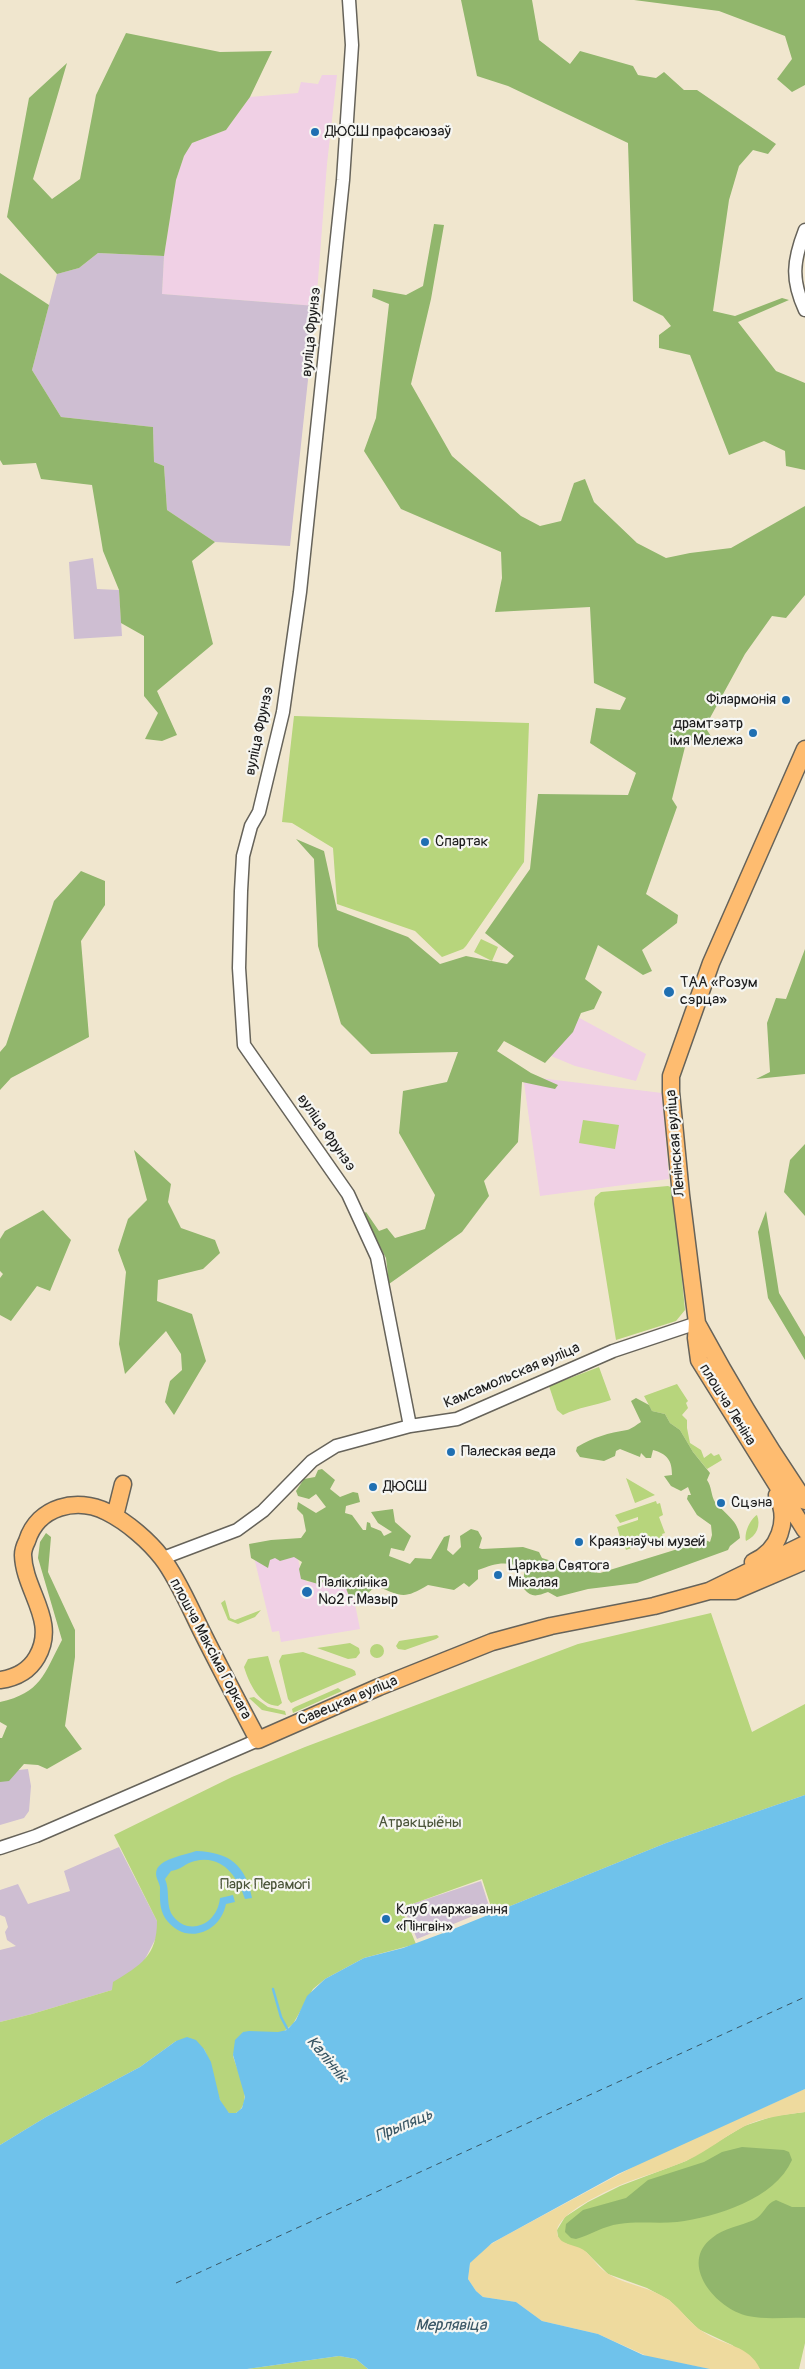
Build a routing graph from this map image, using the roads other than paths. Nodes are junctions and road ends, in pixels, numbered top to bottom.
1 (349, 0) edge
2 (805, 230) edge
3 (805, 310) edge
4 (805, 749) edge
5 (697, 1323) junction
6 (734, 1417) junction
7 (410, 1426) junction
8 (766, 1440) junction
9 (123, 1484) dead end
10 (805, 1490) edge
11 (805, 1500) edge
12 (115, 1516) junction
13 (805, 1530) edge
14 (805, 1544) edge
15 (163, 1558) junction
16 (805, 1561) edge
17 (731, 1578) junction
18 (709, 1591) junction
19 (0, 1680) edge
20 (258, 1740) junction
21 (0, 1848) edge

1 - 7 street, вуліца Фрунзэ
2 - 3 street
4 - 5 main road, Ленінская вуліца
5 - 6 main road, плошча Леніна
5 - 7 street, Камсамольская вуліца
5 - 8 main road, плошча Леніна
6 - 13 main road, плошча Леніна
6 - 17 main road
7 - 15 street, Камсамольская вуліца
8 - 10 main road
8 - 11 main road, плошча Леніна
9 - 12 main road
12 - 15 main road, плошча Максіма Горкага
12 - 19 main road, плошча Максіма Горкага
14 - 17 main road, Савецкая вуліца
15 - 20 main road, плошча Максіма Горкага
16 - 18 main road, Савецкая вуліца
17 - 18 main road, Савецкая вуліца
18 - 20 main road, Савецкая вуліца
20 - 21 street, Савецкая вуліца

